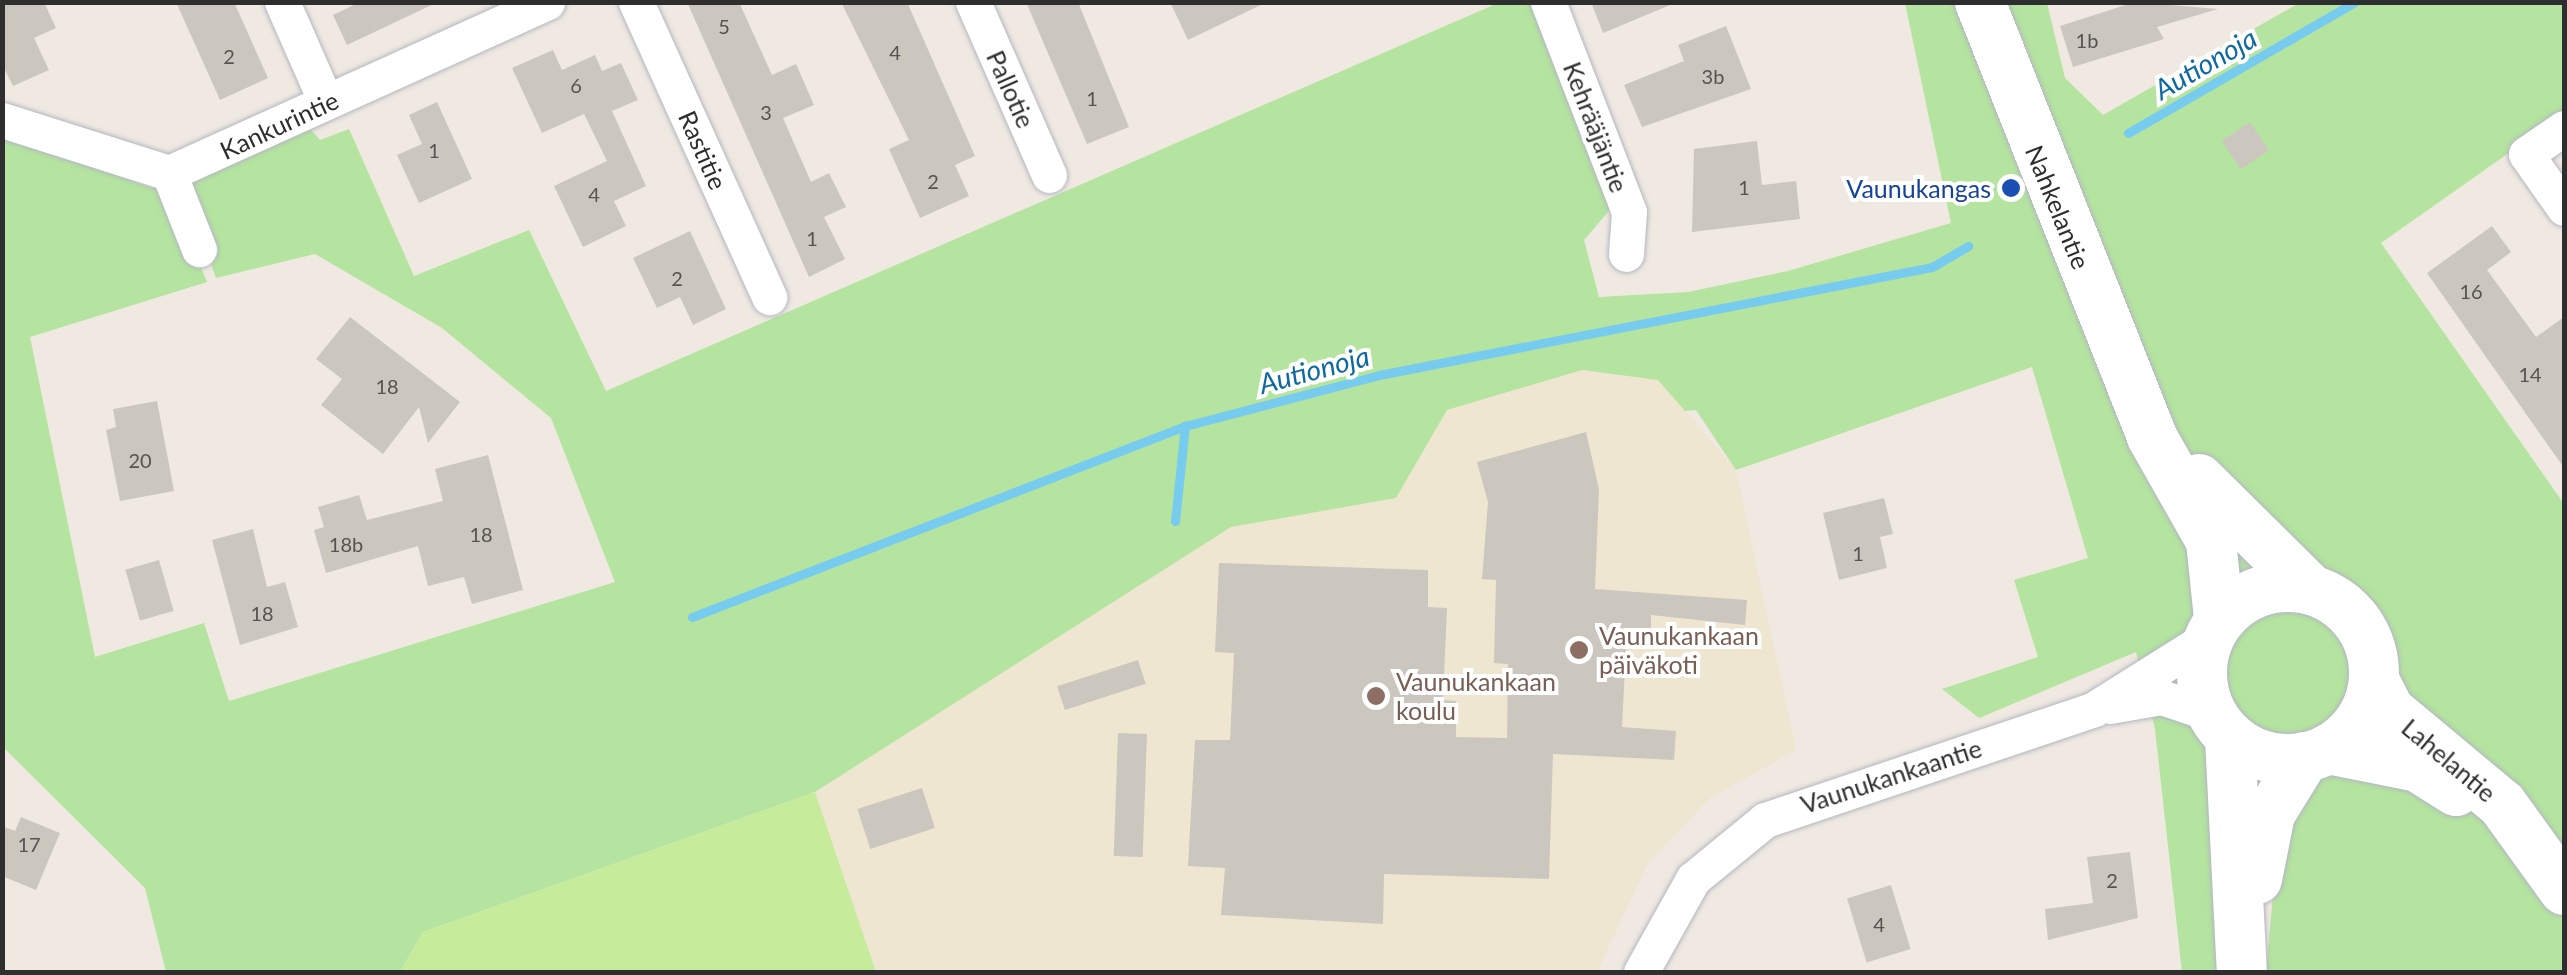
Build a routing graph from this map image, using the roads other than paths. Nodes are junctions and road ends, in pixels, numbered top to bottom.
1 (282, 2) edge
2 (548, 2) edge
3 (636, 2) edge
4 (973, 2) edge
5 (1548, 2) edge
6 (1980, 2) edge
7 (326, 102) junction
8 (2, 120) edge
9 (2564, 128) edge
10 (169, 173) junction
11 (1050, 175) dead end
12 (2564, 208) edge
13 (199, 249) dead end
14 (1626, 254) dead end
15 (770, 297) dead end
16 (2146, 408) junction
17 (2309, 588) junction
18 (2214, 628) junction
19 (2374, 680) junction
20 (2094, 708) junction
21 (2221, 726) junction
22 (2317, 753) junction
23 (2525, 840) junction
24 (2564, 890) edge
25 (1640, 972) edge
26 (2242, 972) edge

1 - 7 street
2 - 7 street, Kankurintie
3 - 15 street, Rastitie
4 - 11 street, Pallotie
5 - 14 street, Kehrääjäntie
6 - 16 main road, Nahkelantie
7 - 10 street, Kankurintie
8 - 10 street
9 - 12 street
10 - 13 street
16 - 17 main road, Nahkelantie
16 - 18 main road, Nahkelantie
17 - 18 main road
17 - 19 main road
18 - 20 street, Vaunukankaantie
18 - 21 main road
19 - 22 main road
19 - 23 main road, Lahelantie
20 - 21 street, Vaunukankaantie
20 - 25 street, Vaunukankaantie
21 - 22 main road
21 - 26 main road
22 - 23 main road, Lahelantie
22 - 26 main road
23 - 24 main road, Lahelantie

